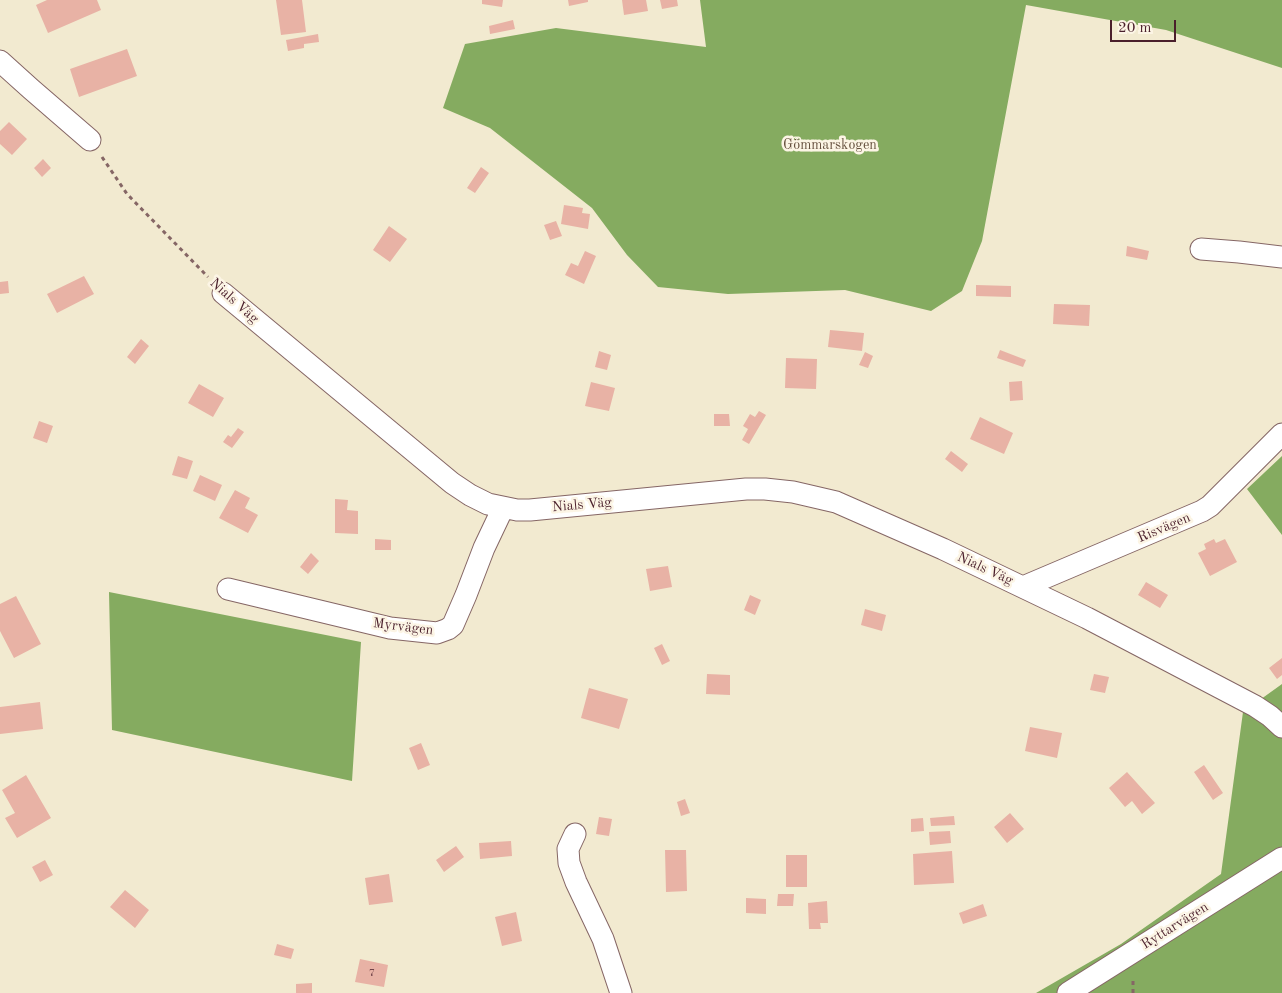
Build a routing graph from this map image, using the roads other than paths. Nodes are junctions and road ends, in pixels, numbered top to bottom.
1 (0, 61) edge
2 (90, 140) road end
3 (1201, 250) dead end
4 (1282, 257) edge
5 (223, 293) road end
6 (1282, 434) edge
7 (503, 508) junction
8 (1023, 587) junction
9 (228, 589) dead end
10 (1282, 727) edge
11 (575, 834) dead end
12 (1282, 858) edge
13 (621, 993) edge
14 (1068, 993) edge

1 - 2 street
3 - 4 street
5 - 7 street, Nials Väg
6 - 8 street, Risvägen
7 - 8 street, Nials Väg
7 - 9 street, Myrvägen
8 - 10 street, Nials Väg
11 - 13 street
12 - 14 street, Ryttarvägen

